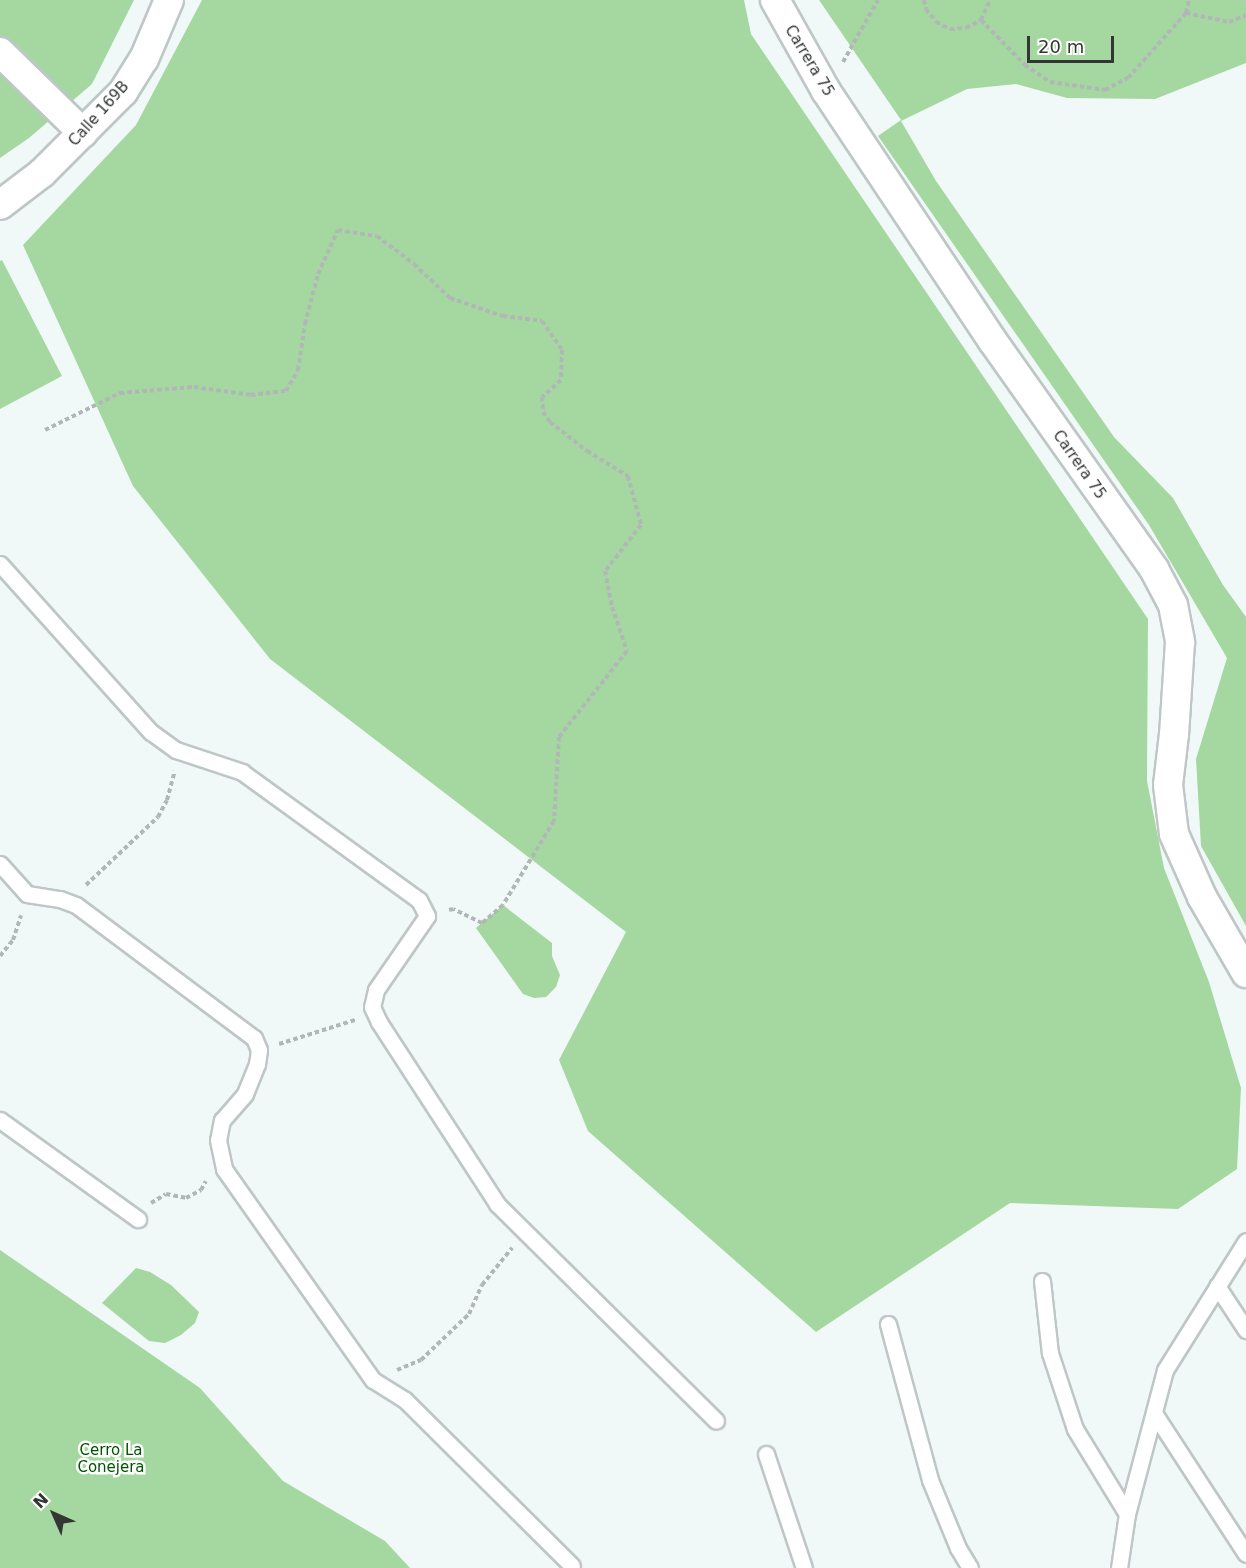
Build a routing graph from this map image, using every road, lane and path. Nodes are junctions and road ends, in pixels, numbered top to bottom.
1 (169, 0) edge
2 (775, 0) edge
3 (878, 0) edge
4 (924, 0) edge
5 (990, 0) edge
6 (1189, 0) edge
7 (1186, 13) junction
8 (1246, 15) edge
9 (981, 20) junction
10 (0, 52) edge
11 (826, 91) junction
12 (83, 133) junction
13 (0, 205) edge
14 (45, 430) dead end
15 (0, 564) edge
16 (176, 750) junction
17 (0, 864) edge
18 (27, 894) junction
19 (76, 905) junction
20 (427, 916) junction
21 (0, 956) edge
22 (1246, 973) edge
23 (379, 1023) junction
24 (259, 1050) junction
25 (0, 1120) edge
26 (224, 1169) junction
27 (138, 1219) joint
28 (524, 1233) junction
29 (1246, 1241) edge
30 (1042, 1281) dead end
31 (1217, 1286) junction
32 (888, 1324) dead end
33 (1246, 1330) edge
34 (373, 1380) junction
35 (1154, 1413) junction
36 (716, 1421) dead end
37 (766, 1454) dead end
38 (1127, 1514) junction
39 (1246, 1554) edge
40 (572, 1566) dead end
41 (804, 1568) edge
42 (970, 1568) edge
43 (1119, 1568) edge

1 - 12 street, Calle 169B
2 - 11 street, Carrera 75
3 - 11 path
4 - 9 path
5 - 9 path
6 - 7 path
7 - 8 path
7 - 9 path
10 - 12 street
11 - 22 street, Carrera 75
12 - 13 street, Calle 169B
14 - 20 path
15 - 16 lane
16 - 19 path
16 - 20 lane
17 - 18 lane
18 - 19 lane
18 - 21 path
19 - 24 lane
20 - 23 lane
23 - 24 path
23 - 28 lane
24 - 26 lane
25 - 27 lane
26 - 27 path
26 - 34 lane
28 - 34 path
28 - 36 lane
29 - 31 lane
30 - 38 lane
31 - 33 lane
31 - 35 lane
32 - 42 lane
34 - 40 lane
35 - 38 lane
35 - 39 lane
37 - 41 lane
38 - 43 lane

